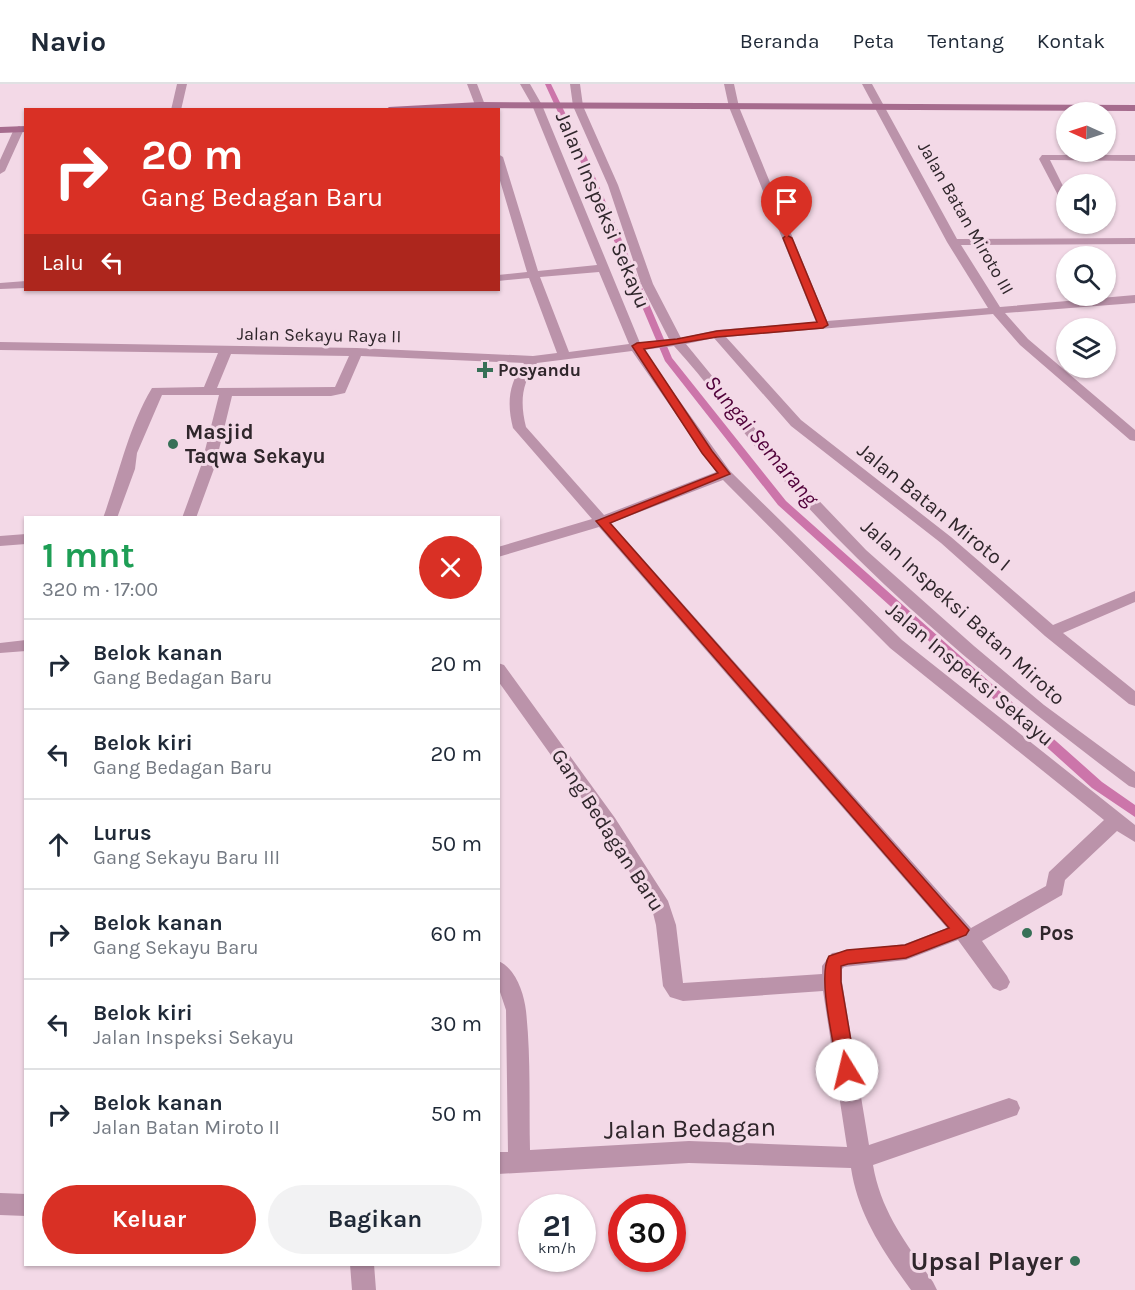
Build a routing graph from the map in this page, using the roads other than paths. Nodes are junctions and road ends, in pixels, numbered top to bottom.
1 (182, 84) edge
2 (472, 84) edge
3 (525, 84) edge
4 (575, 84) edge
5 (729, 84) edge
6 (867, 84) edge
7 (544, 106) junction
8 (576, 106) junction
9 (485, 107) edge
10 (734, 107) junction
11 (176, 108) edge
12 (453, 108) edge
13 (880, 108) junction
14 (1135, 108) edge
15 (22, 129) edge
16 (0, 130) edge
17 (1135, 158) edge
18 (500, 163) edge
19 (0, 171) edge
20 (1056, 181) edge
21 (1135, 241) edge
22 (953, 242) junction
23 (603, 268) junction
24 (535, 276) junction
25 (500, 278) edge
26 (24, 284) edge
27 (0, 286) edge
28 (1135, 299) edge
29 (995, 309) junction
30 (823, 325) junction
31 (717, 334) junction
32 (672, 343) junction
33 (641, 346) junction
34 (2, 350) edge
35 (226, 350) junction
36 (357, 352) junction
37 (564, 356) junction
38 (533, 360) junction
39 (209, 391) junction
40 (227, 392) junction
41 (1135, 437) edge
42 (725, 474) junction
43 (111, 516) edge
44 (190, 516) edge
45 (602, 521) junction
46 (24, 539) edge
47 (0, 542) edge
48 (500, 551) edge
49 (1135, 596) edge
50 (1051, 632) junction
51 (24, 645) edge
52 (0, 648) edge
53 (500, 671) edge
54 (1135, 700) edge
55 (1135, 781) edge
56 (1116, 820) junction
57 (1135, 834) edge
58 (965, 935) junction
59 (500, 973) edge
60 (832, 982) junction
61 (1000, 982) dead end
62 (1010, 1108) dead end
63 (861, 1158) junction
64 (508, 1162) edge
65 (0, 1204) edge
66 (24, 1205) edge
67 (362, 1266) edge
68 (364, 1290) edge
69 (925, 1290) edge

1 - 11 street
2 - 9 street
3 - 7 street, Jalan Inspeksi Sekayu
4 - 8 street, Jalan Inspeksi Batan Miroto
5 - 10 street
6 - 13 street, Jalan Batan Miroto III
7 - 8 main road
7 - 9 main road
7 - 23 street, Jalan Inspeksi Sekayu
8 - 10 main road
8 - 32 street, Jalan Inspeksi Batan Miroto
9 - 12 main road
10 - 13 main road
10 - 30 street
13 - 14 main road
13 - 22 street, Jalan Batan Miroto III
15 - 16 main road
15 - 19 street
17 - 20 street
18 - 24 street
21 - 22 street
22 - 29 street, Jalan Batan Miroto III
23 - 24 street
23 - 33 street, Jalan Inspeksi Sekayu
24 - 25 street
24 - 37 street
26 - 27 street
28 - 29 street, Jalan Sekayu Raya II
29 - 30 street, Jalan Sekayu Raya II
29 - 41 street, Jalan Batan Miroto III
30 - 31 street, Jalan Sekayu Raya II
31 - 32 street, Jalan Sekayu Raya II
31 - 50 street, Jalan Batan Miroto I
32 - 33 street, Jalan Sekayu Raya II
32 - 55 street, Jalan Inspeksi Batan Miroto
33 - 37 street, Jalan Sekayu Raya II
33 - 42 street, Jalan Inspeksi Sekayu
34 - 35 street, Jalan Sekayu Raya II
35 - 36 street, Jalan Sekayu Raya II
35 - 39 street
36 - 38 street, Jalan Sekayu Raya II
36 - 40 street
37 - 38 street, Jalan Sekayu Raya II
38 - 45 street
39 - 40 street
39 - 43 street
40 - 44 street
42 - 45 street
42 - 56 street, Jalan Inspeksi Sekayu
45 - 48 street
45 - 58 street
46 - 47 street
49 - 50 street
50 - 54 street, Jalan Batan Miroto I
51 - 52 street
53 - 60 street, Gang Bedagan Baru
56 - 57 street, Jalan Inspeksi Sekayu
56 - 58 street
58 - 60 street
58 - 61 street
59 - 64 street, Jalan Bedagan
60 - 63 street
62 - 63 street
63 - 64 street, Jalan Bedagan
63 - 69 street
65 - 66 street
67 - 68 street

